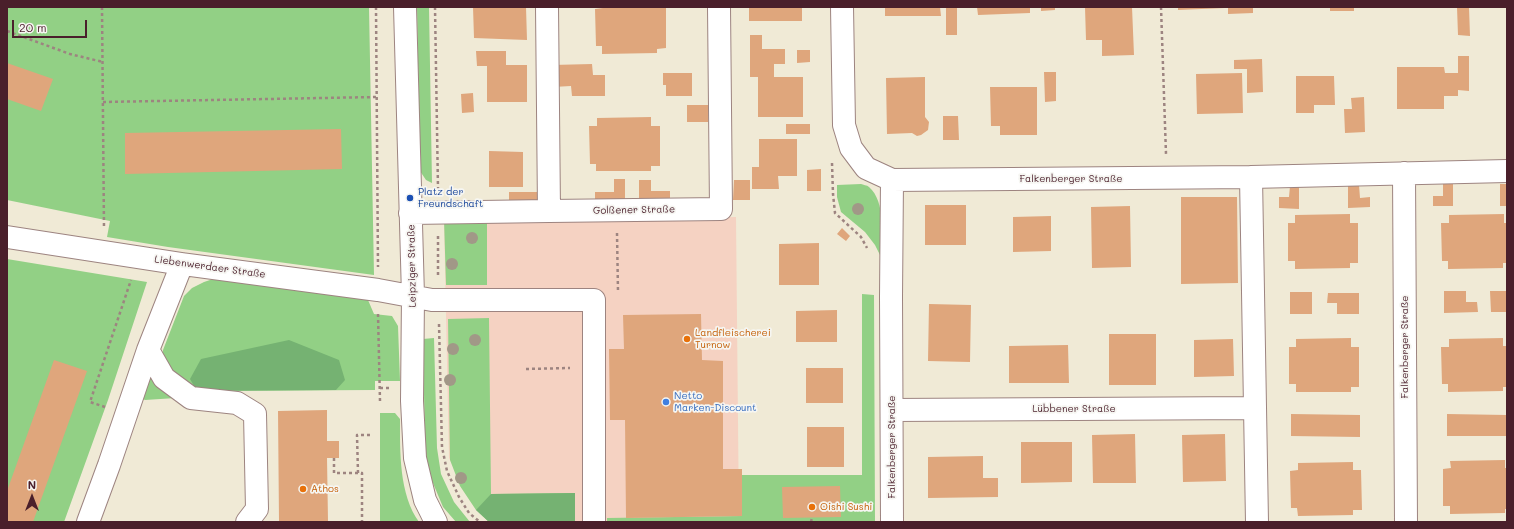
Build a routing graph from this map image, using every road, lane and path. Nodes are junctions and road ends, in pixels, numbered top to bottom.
1 (102, 7) edge
2 (376, 7) edge
3 (405, 7) edge
4 (435, 7) edge
5 (547, 7) edge
6 (719, 7) edge
7 (842, 7) edge
8 (1161, 7) edge
9 (7, 31) edge
10 (103, 62) junction
11 (377, 97) junction
12 (104, 102) junction
13 (832, 163) dead end
14 (377, 168) junction
15 (383, 168) dead end
16 (1507, 171) edge
17 (1404, 173) junction
18 (1251, 177) junction
19 (1167, 179) junction
20 (892, 180) junction
21 (549, 211) junction
22 (410, 213) junction
23 (438, 213) junction
24 (617, 233) dead end
25 (7, 237) edge
26 (868, 250) dead end
27 (104, 252) junction
28 (182, 264) junction
29 (133, 276) dead end
30 (378, 290) junction
31 (413, 296) junction
32 (439, 300) junction
33 (618, 300) dead end
34 (148, 350) junction
35 (526, 368) dead end
36 (594, 368) junction
37 (380, 401) dead end
38 (1255, 408) junction
39 (109, 409) dead end
40 (892, 410) junction
41 (370, 435) dead end
42 (334, 458) dead end
43 (358, 473) junction
44 (812, 518) dead end
45 (88, 522) edge
46 (247, 522) edge
47 (362, 522) edge
48 (436, 522) edge
49 (480, 522) edge
50 (594, 522) edge
51 (812, 522) edge
52 (892, 522) edge
53 (1257, 522) edge
54 (1406, 522) edge

1 - 10 path
2 - 11 path
3 - 22 street, Leipziger Straße
4 - 23 path
5 - 21 street
6 - 21 street, Golßener Straße
7 - 20 street, Falkenberger Straße
8 - 19 path
9 - 10 path
10 - 12 path
11 - 12 path
11 - 14 path
12 - 27 path
13 - 26 path
14 - 15 path
14 - 30 path
16 - 17 street, Falkenberger Straße
17 - 18 street, Falkenberger Straße
17 - 54 street, Falkenberger Straße
18 - 19 street, Falkenberger Straße
18 - 38 street
19 - 20 street, Falkenberger Straße
20 - 40 street, Falkenberger Straße
21 - 23 street
22 - 23 street
22 - 31 street, Leipziger Straße
23 - 32 path
24 - 33 path
25 - 27 street, Liebenwerdaer Straße
27 - 28 street, Liebenwerdaer Straße
28 - 30 street, Liebenwerdaer Straße
28 - 34 street
29 - 39 path
30 - 31 street, Liebenwerdaer Straße
30 - 37 path
31 - 32 street, Liebenwerdaer Straße
31 - 48 street, Leipziger Straße
32 - 36 street, Liebenwerdaer Straße
32 - 49 path
34 - 45 street
34 - 46 street
35 - 36 path
36 - 50 street
38 - 40 street, Lübbener Straße
38 - 53 street
40 - 52 street, Falkenberger Straße
41 - 43 path
42 - 43 path
43 - 47 path
44 - 51 path

